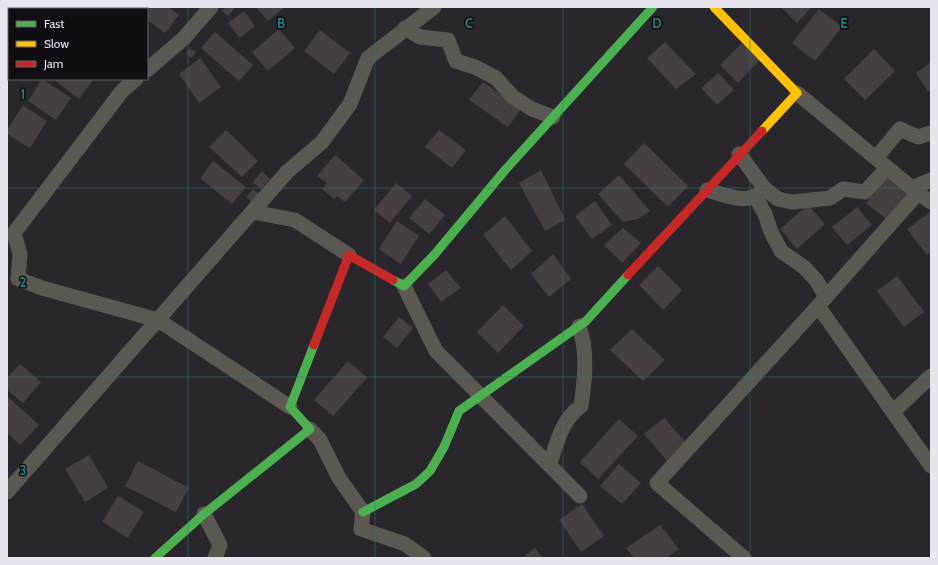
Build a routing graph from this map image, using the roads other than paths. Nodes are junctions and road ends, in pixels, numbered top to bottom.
1 (211, 7) edge
2 (434, 7) edge
3 (653, 7) edge
4 (714, 7) edge
5 (405, 28) junction
6 (148, 69) edge
7 (135, 80) edge
8 (796, 93) junction
9 (553, 117) junction
10 (931, 133) edge
11 (739, 154) junction
12 (876, 158) junction
13 (887, 168) junction
14 (931, 180) edge
15 (707, 190) junction
16 (915, 191) junction
17 (760, 192) junction
18 (931, 202) edge
19 (253, 212) junction
20 (349, 255) junction
21 (13, 275) edge
22 (404, 286) junction
23 (822, 302) junction
24 (158, 320) junction
25 (579, 326) junction
26 (931, 376) edge
27 (481, 395) junction
28 (290, 407) junction
29 (893, 412) junction
30 (310, 430) junction
31 (549, 464) junction
32 (931, 466) edge
33 (7, 492) edge
34 (580, 496) dead end
35 (363, 512) junction
36 (204, 514) junction
37 (155, 558) edge
38 (215, 558) edge
39 (424, 558) edge
40 (744, 558) edge

1 - 6 street
2 - 5 street
3 - 9 street
4 - 8 street
5 - 9 street
5 - 19 street
7 - 21 street
8 - 11 street
8 - 12 street
9 - 22 street
10 - 12 street
11 - 15 street
11 - 17 street
12 - 13 street
13 - 16 street
13 - 17 street
14 - 16 street
15 - 17 street
15 - 25 street
16 - 18 street
16 - 23 street
17 - 23 street
19 - 20 street
19 - 24 street
20 - 22 street
20 - 28 street
21 - 24 street
22 - 27 street
23 - 29 street
23 - 40 street
24 - 28 street
24 - 33 street
25 - 27 street
25 - 31 street
26 - 29 street
27 - 31 street
27 - 35 street
28 - 30 street
29 - 32 street
30 - 35 street
30 - 36 street
31 - 34 street
35 - 39 street
36 - 37 street
36 - 38 street

